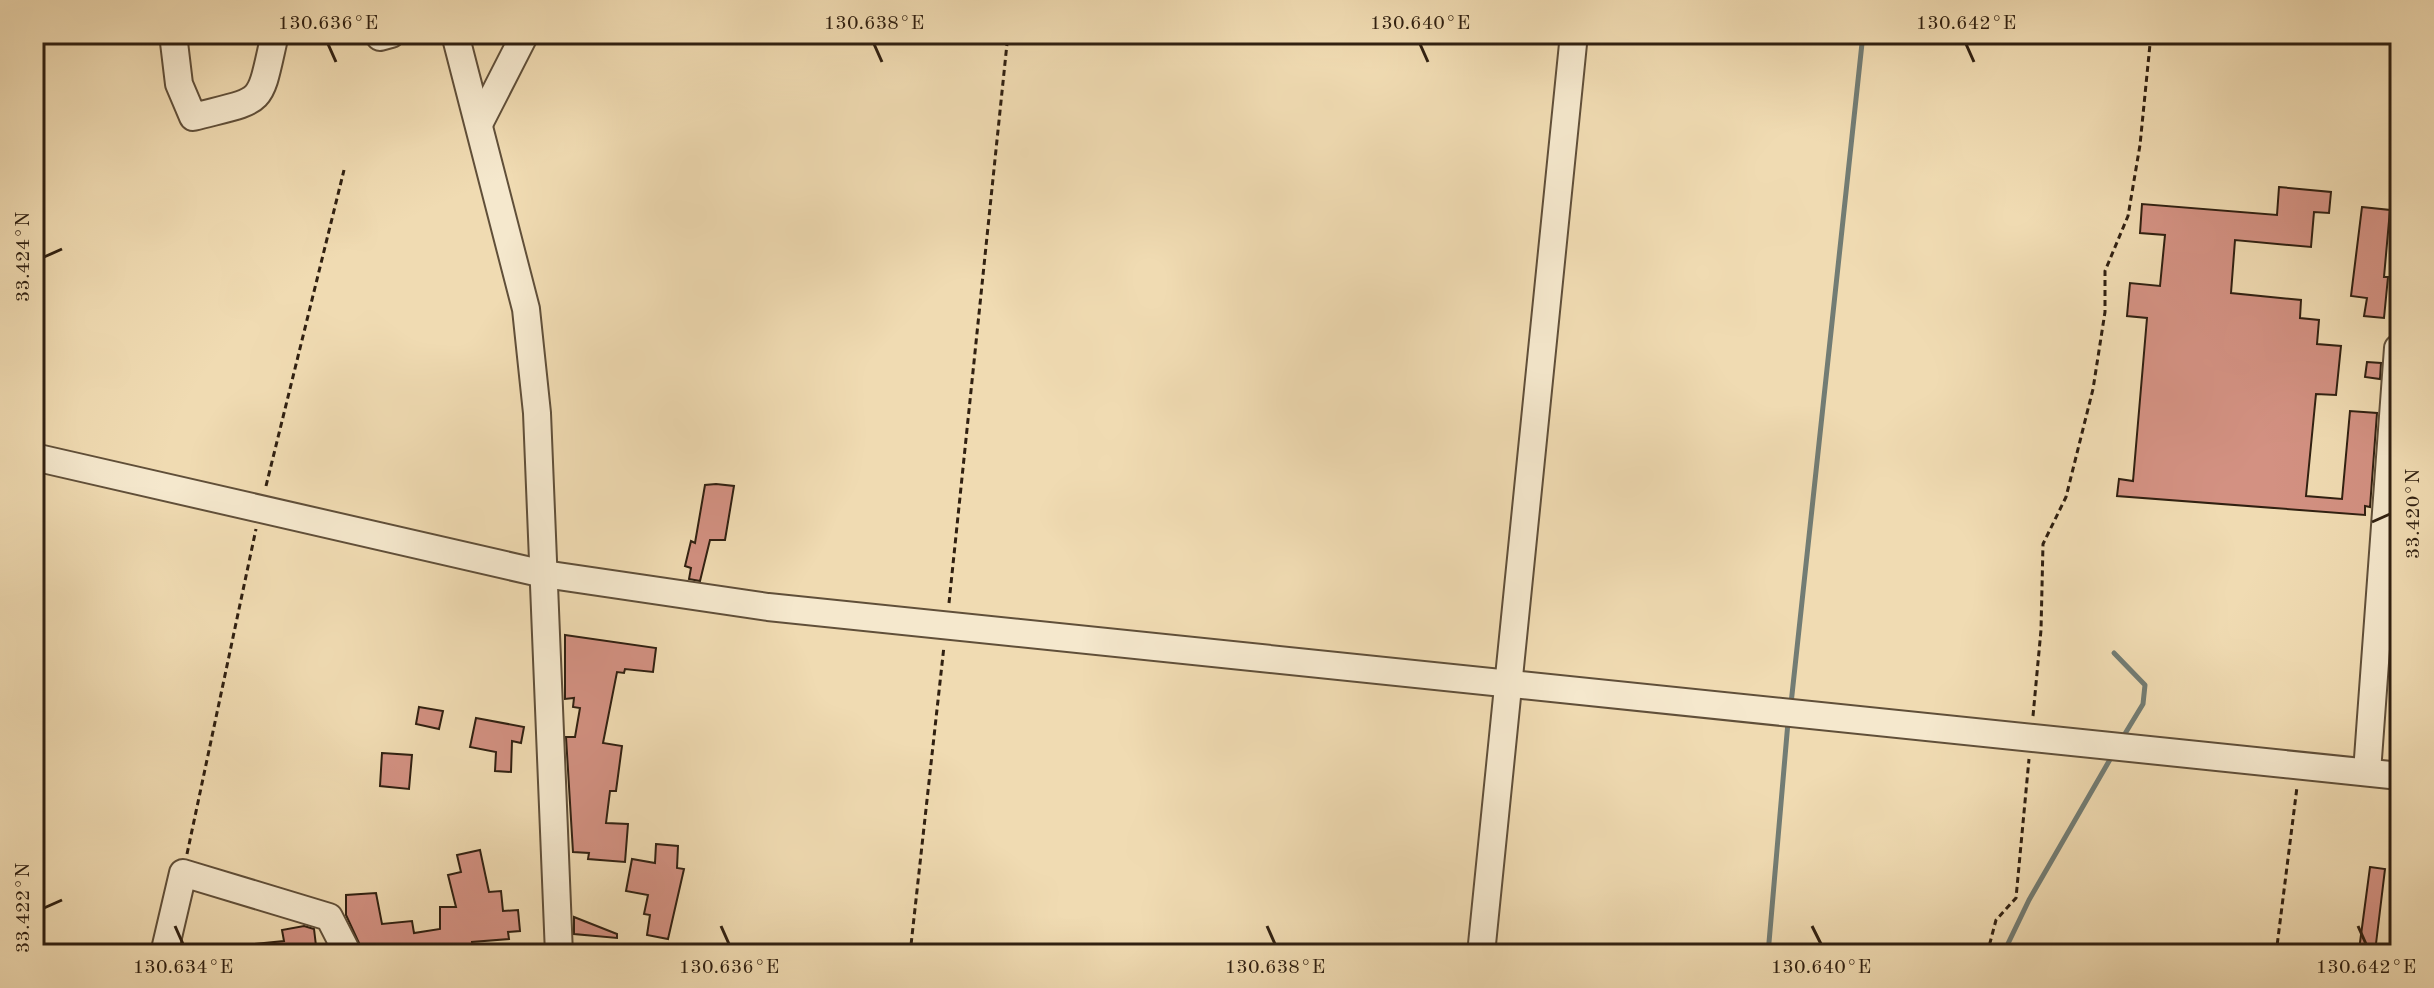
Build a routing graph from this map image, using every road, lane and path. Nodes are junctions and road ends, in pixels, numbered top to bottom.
1 (173, 34) edge
2 (275, 34) edge
3 (455, 34) edge
4 (525, 34) edge
5 (1008, 34) edge
6 (1574, 34) edge
7 (2151, 34) edge
8 (480, 122) junction
9 (344, 170) dead end
10 (2398, 348) dead end
11 (34, 457) edge
12 (260, 509) junction
13 (544, 574) junction
14 (946, 625) junction
15 (1508, 683) junction
16 (2031, 736) junction
17 (2300, 766) junction
18 (2367, 772) junction
19 (2400, 776) edge
20 (183, 873) junction
21 (164, 954) edge
22 (348, 954) edge
23 (559, 954) edge
24 (910, 954) edge
25 (1481, 954) edge
26 (1987, 954) edge
27 (2276, 954) edge

1 - 2 street
3 - 8 street
4 - 8 street
5 - 14 path
6 - 15 street
7 - 16 path
8 - 13 street
9 - 12 path
10 - 18 street
11 - 12 street
12 - 13 street
12 - 20 path
13 - 14 street
13 - 23 street
14 - 15 street
14 - 24 path
15 - 16 street
15 - 25 street
16 - 17 street
16 - 26 path
17 - 18 street
17 - 27 path
18 - 19 street
20 - 21 street
20 - 22 street

